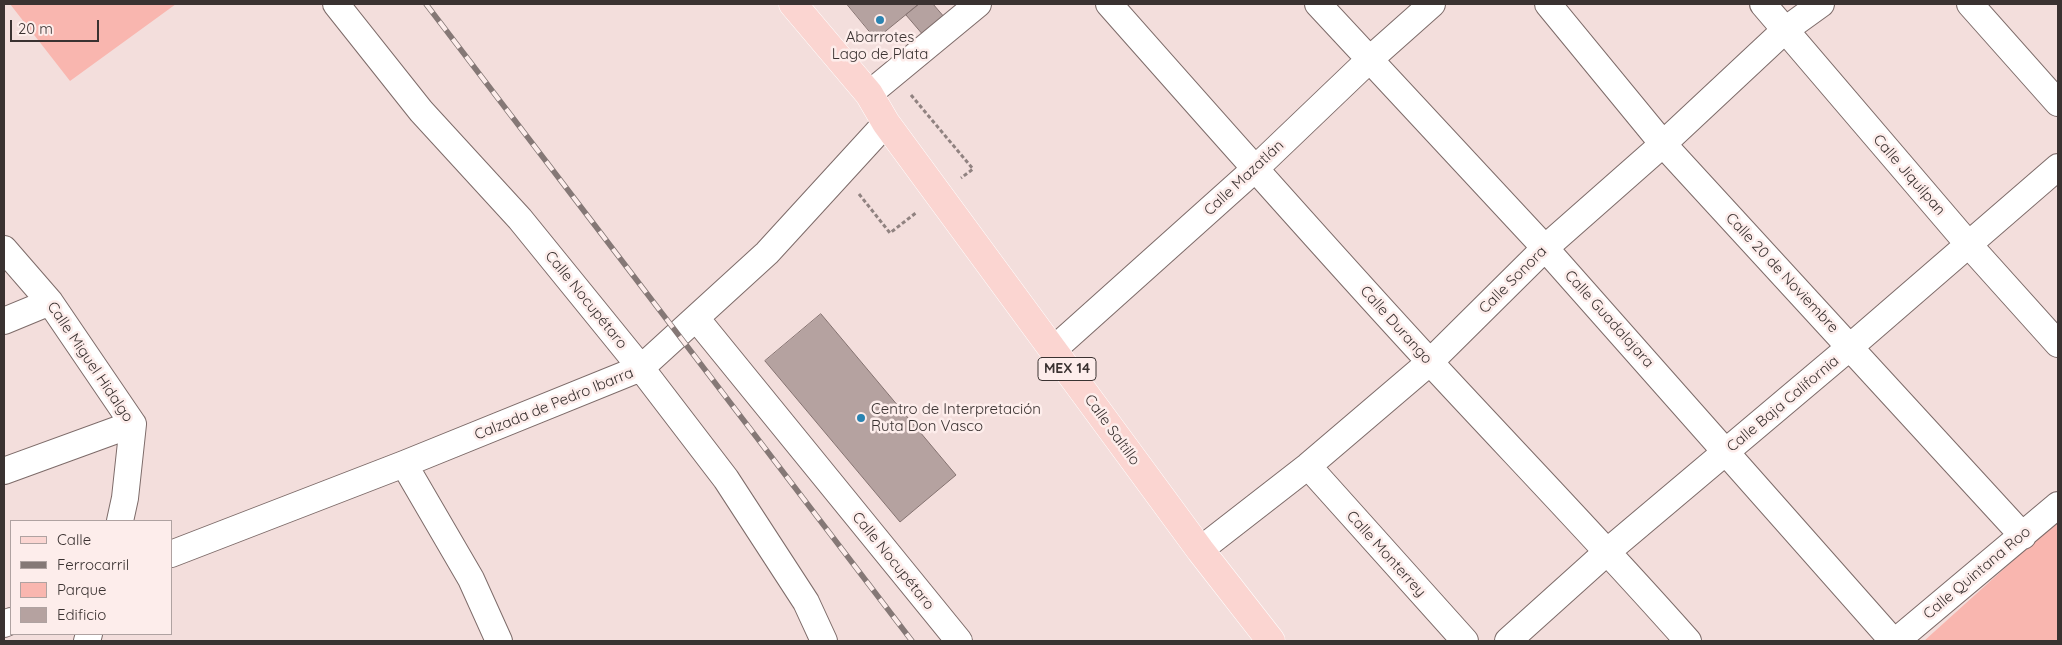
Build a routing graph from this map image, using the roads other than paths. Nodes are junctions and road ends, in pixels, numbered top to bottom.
1 (336, 4) edge
2 (794, 4) edge
3 (978, 4) edge
4 (1108, 4) edge
5 (1318, 4) edge
6 (1432, 4) edge
7 (1548, 4) edge
8 (1762, 4) edge
9 (1821, 4) edge
10 (1970, 4) edge
11 (1785, 30) junction
12 (1369, 60) junction
13 (869, 94) junction
14 (2058, 103) edge
15 (886, 123) junction
16 (1663, 144) junction
17 (2058, 167) edge
18 (1255, 169) junction
19 (1969, 245) junction
20 (1545, 248) junction
21 (4, 249) edge
22 (50, 302) junction
23 (696, 318) junction
24 (4, 321) edge
25 (2058, 344) edge
26 (1850, 347) junction
27 (1053, 350) junction
28 (1430, 362) junction
29 (642, 368) junction
30 (133, 424) junction
31 (1726, 451) junction
32 (404, 464) junction
33 (1308, 466) junction
34 (4, 472) edge
35 (2058, 505) edge
36 (120, 520) edge
37 (2023, 536) junction
38 (1200, 550) junction
39 (1608, 551) junction
40 (172, 554) edge
41 (499, 641) edge
42 (824, 641) edge
43 (959, 641) edge
44 (1270, 641) edge
45 (1465, 641) edge
46 (1508, 641) edge
47 (1688, 641) edge
48 (1894, 641) edge

1 - 29 street, Calle Nocupétaro
2 - 13 main road, MEX 14
3 - 13 street
4 - 18 street, Calle Durango
5 - 12 street, Calle Guadalajara
6 - 12 street, Calle Mazatlán
7 - 16 street, Calle 20 de Noviembre
8 - 11 street, Calle Jiquilpan
9 - 11 street, Calle Sonora
10 - 14 street
11 - 16 street, Calle Sonora
11 - 19 street, Calle Jiquilpan
12 - 18 street, Calle Mazatlán
12 - 20 street, Calle Guadalajara
13 - 15 main road, Calle Saltillo / MEX 14
15 - 23 street, Calzada de Pedro Ibarra
15 - 27 main road, Calle Saltillo / MEX 14
16 - 20 street, Calle Sonora
16 - 26 street, Calle 20 de Noviembre
17 - 19 street, Calle Baja California
18 - 27 street, Calle Mazatlán
18 - 28 street, Calle Durango
19 - 25 street, Calle Jiquilpan
19 - 26 street, Calle Baja California
20 - 28 street, Calle Sonora
20 - 31 street, Calle Guadalajara
21 - 22 street, Calle Miguel Hidalgo
22 - 24 street
22 - 30 street, Calle Miguel Hidalgo
23 - 29 street, Calzada de Pedro Ibarra
23 - 43 street, Calle Nocupétaro
26 - 31 street, Calle Baja California
26 - 37 street, Calle 20 de Noviembre
27 - 38 main road, Calle Saltillo / MEX 14
28 - 33 street, Calle Sonora
28 - 39 street, Calle Durango
29 - 32 street, Calzada de Pedro Ibarra
29 - 42 street, Calle Nocupétaro
30 - 34 street
30 - 36 street, Calle Miguel Hidalgo
31 - 39 street, Calle Baja California
31 - 48 street, Calle Guadalajara
32 - 40 street, Calzada de Pedro Ibarra
32 - 41 street
33 - 38 street, Calle Sonora
33 - 45 street, Calle Monterrey
35 - 37 street, Calle Quintana Roo
37 - 48 street, Calle Quintana Roo
38 - 44 main road, Calle Saltillo / MEX 14
39 - 46 street, Calle Baja California
39 - 47 street, Calle Durango

